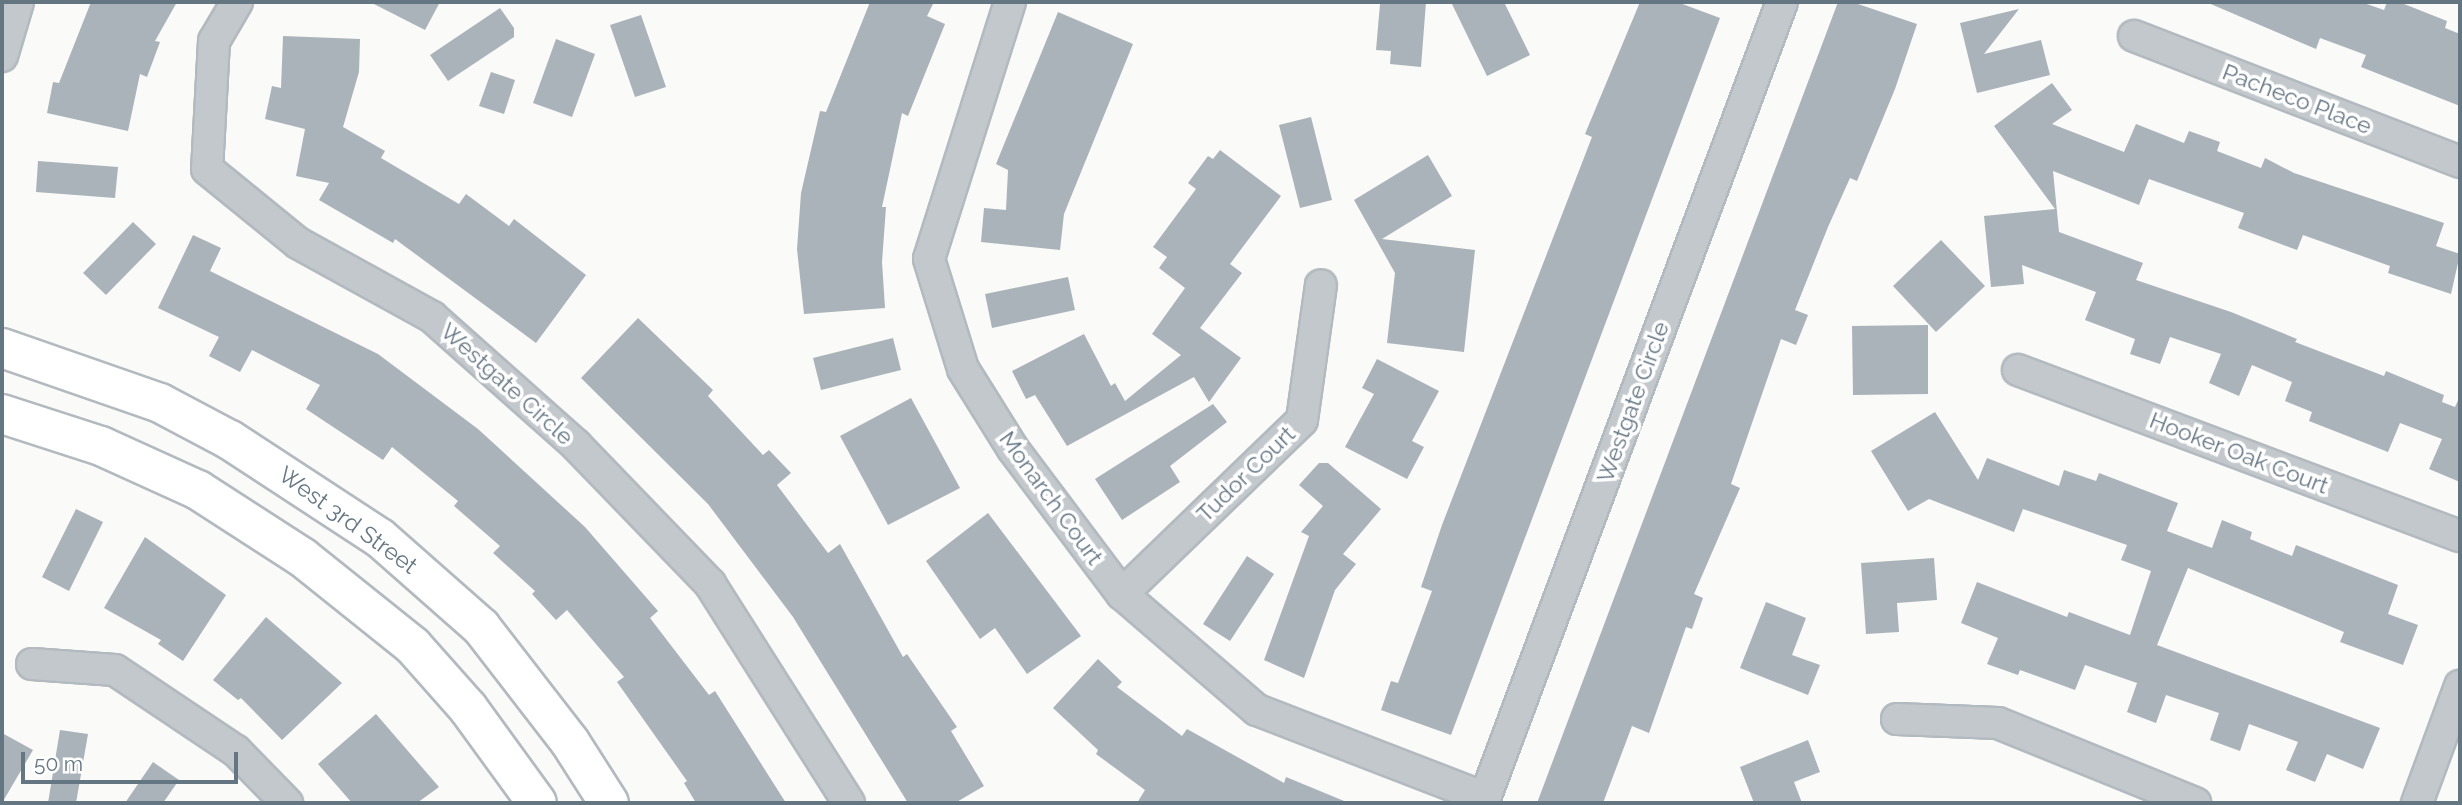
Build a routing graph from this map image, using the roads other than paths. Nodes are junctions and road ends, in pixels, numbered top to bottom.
1 (18, 2) edge
2 (237, 2) edge
3 (1010, 2) edge
4 (1782, 2) edge
5 (2133, 36) dead end
6 (2, 56) edge
7 (2460, 162) edge
8 (1321, 285) dead end
9 (2, 348) edge
10 (2018, 370) dead end
11 (2, 414) edge
12 (2460, 536) edge
13 (1122, 594) junction
14 (32, 664) dead end
15 (2460, 686) edge
16 (1897, 719) dead end
17 (1484, 801) edge
18 (287, 803) edge
19 (537, 803) edge
20 (609, 803) edge
21 (849, 803) edge
22 (2194, 803) edge
23 (2417, 803) edge

1 - 6 street
2 - 21 street, Westgate Circle
3 - 13 street, Monarch Court
4 - 17 street, Westgate Circle
5 - 7 street, Pacheco Place
8 - 13 street, Tudor Court
9 - 20 main road, West 3rd Street
10 - 12 street, Hooker Oak Court
11 - 19 main road
13 - 17 street, Monarch Court
14 - 18 street
15 - 23 street
16 - 22 street

